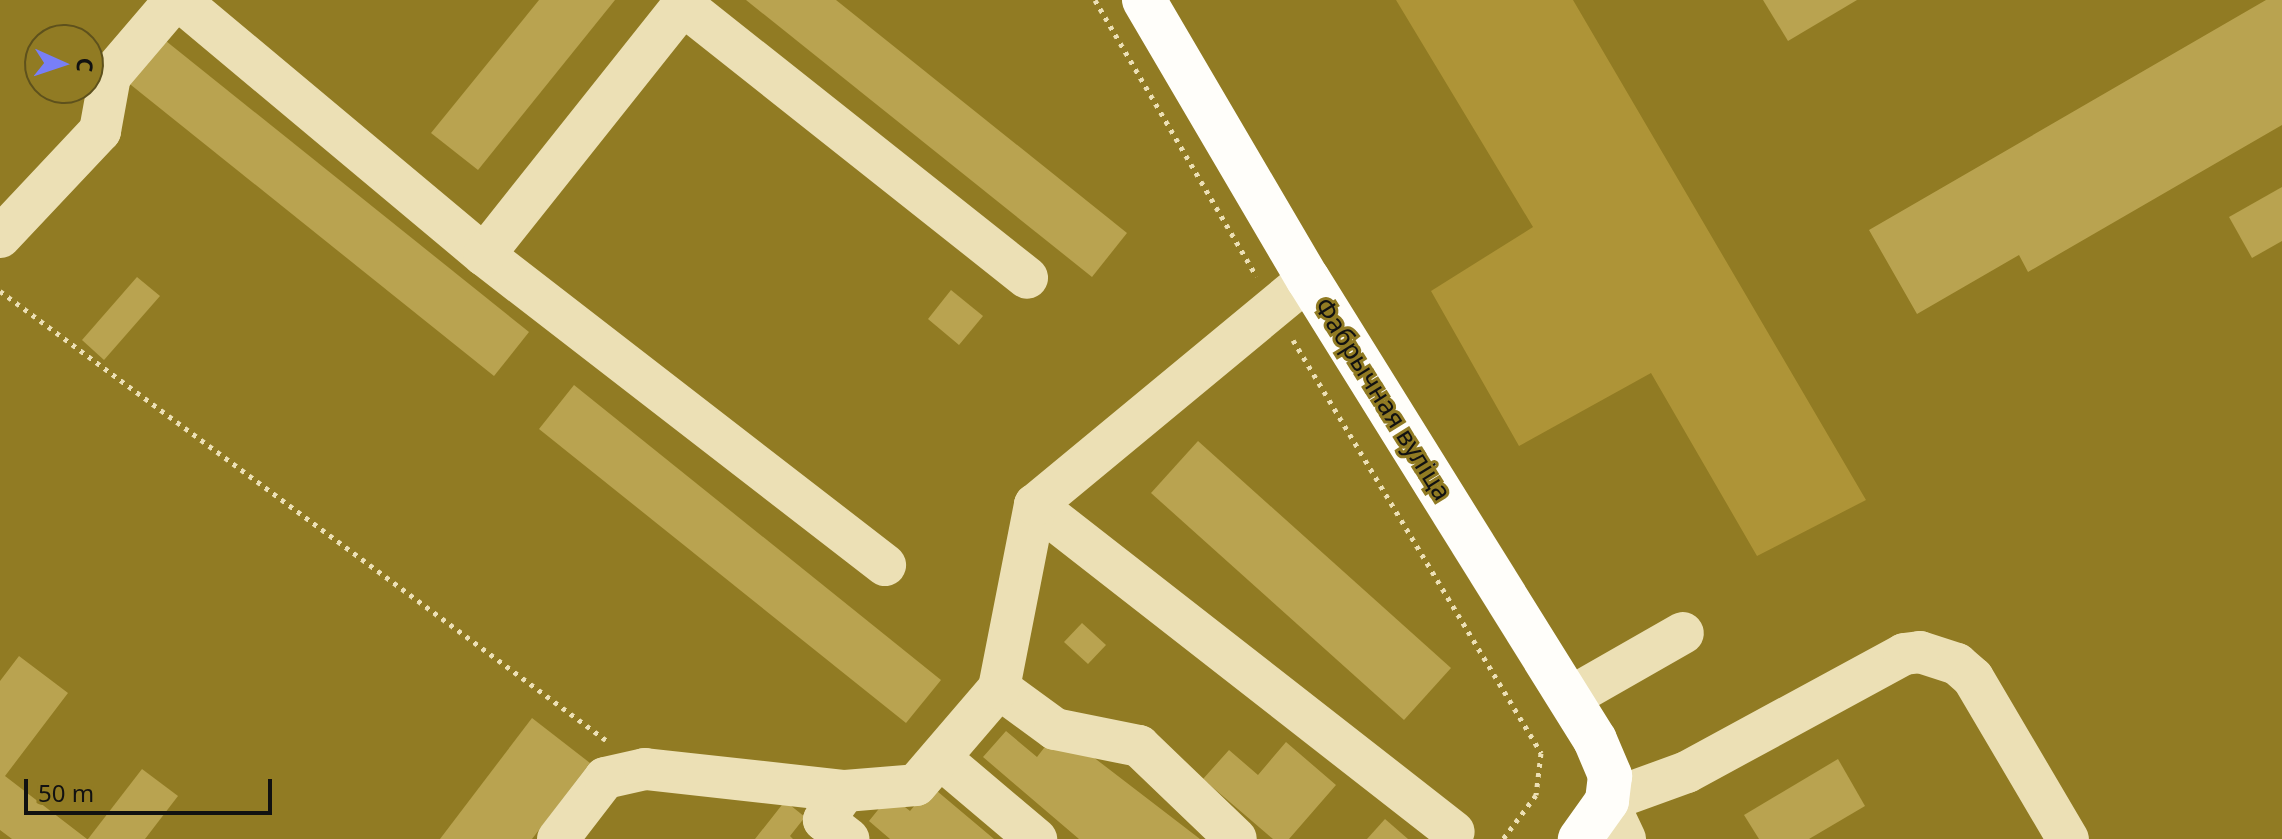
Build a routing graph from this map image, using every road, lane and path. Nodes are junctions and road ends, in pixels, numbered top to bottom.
1 (177, 0) edge
2 (1095, 0) edge
3 (1144, 0) edge
4 (685, 2) edge
5 (0, 237) edge
6 (484, 255) junction
7 (1027, 278) dead end
8 (1308, 279) junction
9 (0, 291) edge
10 (1274, 308) junction
11 (1035, 505) junction
12 (885, 565) dead end
13 (1683, 633) dead end
14 (999, 688) junction
15 (1569, 698) junction
16 (940, 758) junction
17 (645, 769) junction
18 (845, 791) junction
19 (1616, 820) edge
20 (1454, 832) dead end
21 (558, 839) edge
22 (848, 839) edge
23 (1036, 839) edge
24 (1236, 839) edge
25 (1503, 839) edge
26 (1580, 839) edge
27 (2068, 839) edge

1 - 5 lane
1 - 6 lane
2 - 10 path
3 - 8 main road, Фабрычная вуліца
4 - 6 lane
4 - 7 lane
6 - 12 lane
8 - 10 lane
8 - 15 main road, Фабрычная вуліца
9 - 17 path
10 - 11 lane
10 - 25 path
11 - 14 lane
11 - 20 lane
13 - 15 lane
14 - 16 lane
14 - 24 lane
15 - 19 main road, Фабрычная вуліца
16 - 18 lane
16 - 23 lane
17 - 18 lane
17 - 21 lane
18 - 22 lane
19 - 26 main road
19 - 27 lane

